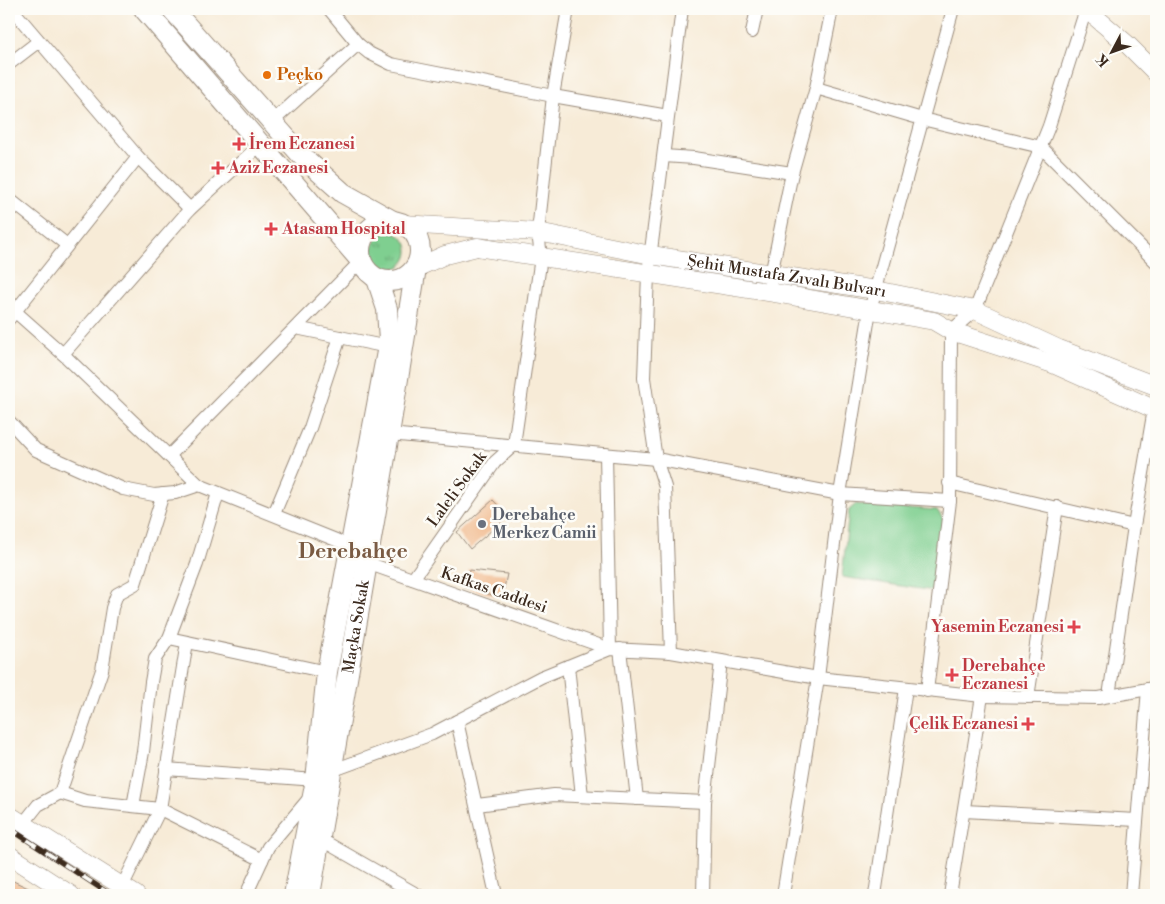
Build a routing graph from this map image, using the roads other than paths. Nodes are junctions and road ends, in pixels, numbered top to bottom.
1 (12, 9) edge
2 (144, 9) edge
3 (172, 9) edge
4 (329, 9) edge
5 (568, 9) edge
6 (682, 9) edge
7 (757, 9) edge
8 (832, 9) edge
9 (953, 9) edge
10 (1086, 9) edge
11 (752, 32) dead end
12 (40, 41) junction
13 (358, 44) junction
14 (9, 64) edge
15 (1156, 73) edge
16 (816, 88) junction
17 (553, 96) junction
18 (668, 116) junction
19 (922, 119) junction
20 (272, 122) junction
21 (262, 144) junction
22 (1041, 147) junction
23 (664, 156) junction
24 (138, 157) junction
25 (792, 173) junction
26 (9, 199) edge
27 (190, 208) junction
28 (398, 222) junction
29 (538, 232) junction
30 (66, 245) junction
31 (651, 255) junction
32 (541, 257) junction
33 (361, 261) junction
34 (1156, 262) edge
35 (416, 268) junction
36 (648, 274) junction
37 (771, 275) junction
38 (376, 279) junction
39 (876, 290) junction
40 (769, 292) junction
41 (870, 310) junction
42 (976, 310) junction
43 (11, 312) edge
44 (296, 328) junction
45 (951, 331) junction
46 (340, 337) junction
47 (388, 347) junction
48 (63, 354) junction
49 (1156, 386) edge
50 (1156, 408) edge
51 (9, 421) edge
52 (389, 434) junction
53 (514, 445) junction
54 (606, 454) junction
55 (169, 456) junction
56 (656, 459) junction
57 (949, 483) junction
58 (199, 485) junction
59 (218, 492) junction
60 (163, 494) junction
61 (840, 494) junction
62 (950, 501) junction
63 (1057, 507) junction
64 (274, 514) junction
65 (1134, 526) junction
66 (351, 546) junction
67 (367, 563) junction
68 (413, 579) junction
69 (169, 638) junction
70 (187, 642) junction
71 (615, 649) junction
72 (671, 652) junction
73 (721, 661) junction
74 (568, 666) junction
75 (328, 672) junction
76 (818, 678) junction
77 (906, 688) junction
78 (1152, 688) edge
79 (927, 691) junction
80 (982, 696) junction
81 (1109, 696) junction
82 (1028, 697) junction
83 (457, 721) junction
84 (166, 769) junction
85 (320, 781) junction
86 (60, 793) junction
87 (582, 796) junction
88 (637, 798) junction
89 (705, 802) junction
90 (477, 804) junction
91 (133, 806) junction
92 (160, 809) junction
93 (964, 810) junction
94 (16, 820) edge
95 (1137, 820) junction
96 (320, 839) junction
97 (9, 855) edge
98 (262, 860) junction
99 (129, 891) edge
100 (72, 895) edge
101 (246, 895) edge
102 (299, 895) edge
103 (418, 895) edge
104 (496, 895) edge
105 (703, 895) edge
106 (783, 895) edge
107 (873, 895) edge
108 (950, 895) edge
109 (1131, 895) edge

1 - 12 street
2 - 21 main road
3 - 20 main road, Şehit Mustafa Zıvalı Bulvarı
4 - 13 street
5 - 17 street
6 - 18 street
7 - 11 street
8 - 16 street
9 - 19 street
10 - 15 main road
10 - 22 street
12 - 14 street
12 - 24 street
13 - 17 street
13 - 20 street
16 - 19 street
16 - 25 street
17 - 18 street
17 - 29 street
18 - 23 street
19 - 22 street
19 - 39 street
20 - 28 main road, Şehit Mustafa Zıvalı Bulvarı
21 - 27 street
21 - 33 main road
22 - 34 street
22 - 42 street
23 - 25 street
23 - 31 street
24 - 27 street
24 - 30 street
25 - 37 street
26 - 30 street
27 - 48 street
28 - 29 main road, Şehit Mustafa Zıvalı Bulvarı
28 - 33 main road
28 - 35 main road
29 - 31 main road, Şehit Mustafa Zıvalı Bulvarı
29 - 32 street
30 - 43 street
31 - 36 street
31 - 37 main road, Şehit Mustafa Zıvalı Bulvarı
32 - 35 main road, Şehit Mustafa Zıvalı Bulvarı
32 - 36 main road, Şehit Mustafa Zıvalı Bulvarı
32 - 53 street
33 - 38 main road
33 - 44 street
35 - 38 main road
35 - 52 main road, Maçka Sokak
36 - 40 main road, Şehit Mustafa Zıvalı Bulvarı
36 - 56 street
37 - 39 main road, Şehit Mustafa Zıvalı Bulvarı
37 - 40 street
38 - 47 main road, Maçka Sokak
39 - 41 street
39 - 42 main road, Şehit Mustafa Zıvalı Bulvarı
40 - 41 main road, Şehit Mustafa Zıvalı Bulvarı
41 - 45 main road, Şehit Mustafa Zıvalı Bulvarı
41 - 61 street
42 - 45 street
42 - 49 main road, Şehit Mustafa Zıvalı Bulvarı
43 - 48 street
44 - 46 street
44 - 55 street
45 - 50 main road, Şehit Mustafa Zıvalı Bulvarı
45 - 57 street
46 - 47 street
46 - 64 street
47 - 66 main road, Maçka Sokak
48 - 55 street
50 - 65 street
51 - 60 street
52 - 53 street
52 - 67 main road, Maçka Sokak
53 - 54 street
53 - 68 street, Laleli Sokak
54 - 56 street
54 - 71 street
55 - 58 street
56 - 61 street
56 - 72 street
57 - 62 street
57 - 63 street
58 - 59 street
58 - 60 street
59 - 64 street
59 - 69 street
60 - 86 street
61 - 62 street
61 - 76 street
62 - 79 street
63 - 65 street
63 - 82 street
64 - 66 street
65 - 81 street
66 - 75 main road, Maçka Sokak
67 - 68 street, Kafkas Caddesi
67 - 85 main road, Maçka Sokak
68 - 71 street, Kafkas Caddesi
69 - 70 street
69 - 91 street
70 - 75 street
70 - 84 street
71 - 72 street
71 - 74 street
71 - 88 street
72 - 73 street
73 - 76 street
73 - 89 street
74 - 83 street
74 - 87 street
75 - 85 main road, Maçka Sokak
76 - 77 street
76 - 106 street
77 - 79 street
77 - 107 street
78 - 81 street
78 - 95 street
79 - 80 street
80 - 82 street
80 - 93 street
81 - 82 street
83 - 85 street
83 - 90 street
84 - 85 street
84 - 92 street
85 - 96 main road, Maçka Sokak
85 - 98 street
85 - 102 main road, Maçka Sokak
86 - 91 street
86 - 94 street
87 - 88 street
87 - 90 street
88 - 89 street
89 - 105 street
90 - 104 street
91 - 92 street
92 - 98 street
92 - 99 street
93 - 95 street
93 - 108 street
94 - 99 main road
95 - 109 street
96 - 102 main road, Maçka Sokak
96 - 103 street
97 - 100 main road
98 - 101 street

